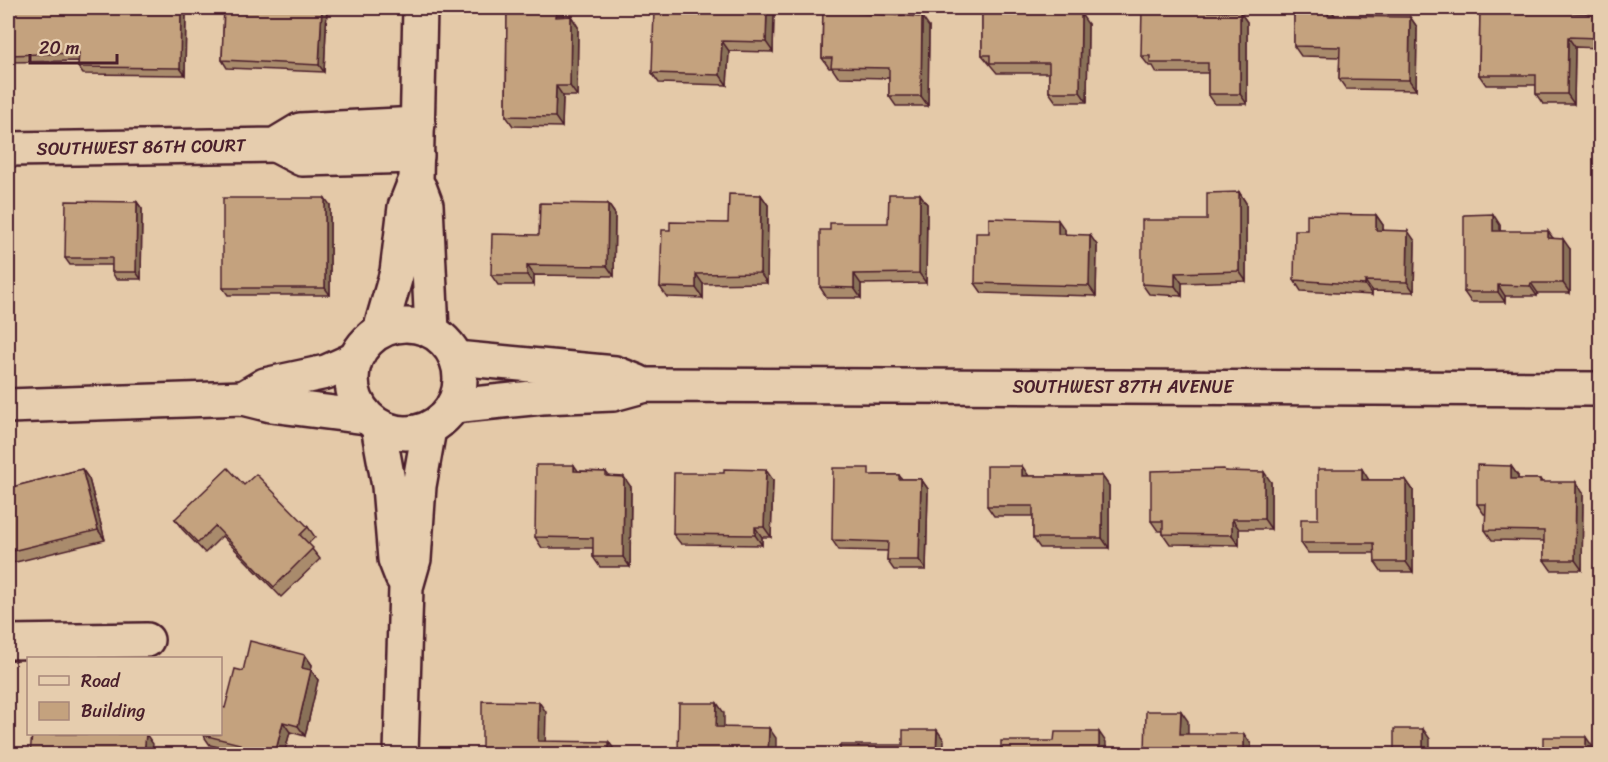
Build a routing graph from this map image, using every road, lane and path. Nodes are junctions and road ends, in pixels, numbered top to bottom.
1 (420, 8) edge
2 (418, 124) junction
3 (275, 145) junction
4 (8, 149) edge
5 (417, 168) junction
6 (380, 331) junction
7 (432, 331) junction
8 (456, 358) junction
9 (355, 359) junction
10 (646, 385) junction
11 (1600, 389) edge
12 (243, 398) junction
13 (8, 406) edge
14 (453, 406) junction
15 (372, 421) junction
16 (429, 429) junction
17 (406, 587) junction
18 (147, 640) dead end
19 (8, 642) edge
20 (401, 754) edge

1 - 2 street
2 - 3 street, SOUTHWEST 86TH COURT
2 - 5 street
3 - 4 street, SOUTHWEST 86TH COURT
3 - 5 street, SOUTHWEST 86TH COURT
5 - 6 street
5 - 7 street
6 - 7 street
6 - 9 street
7 - 8 street
8 - 10 street, SOUTHWEST 87TH AVENUE
8 - 14 street
9 - 12 street
9 - 15 street
10 - 11 street, SOUTHWEST 87TH AVENUE
10 - 14 street, SOUTHWEST 87TH AVENUE
12 - 13 street
12 - 15 street
14 - 16 street
15 - 16 street
15 - 17 street
16 - 17 street
17 - 20 street
18 - 19 street

